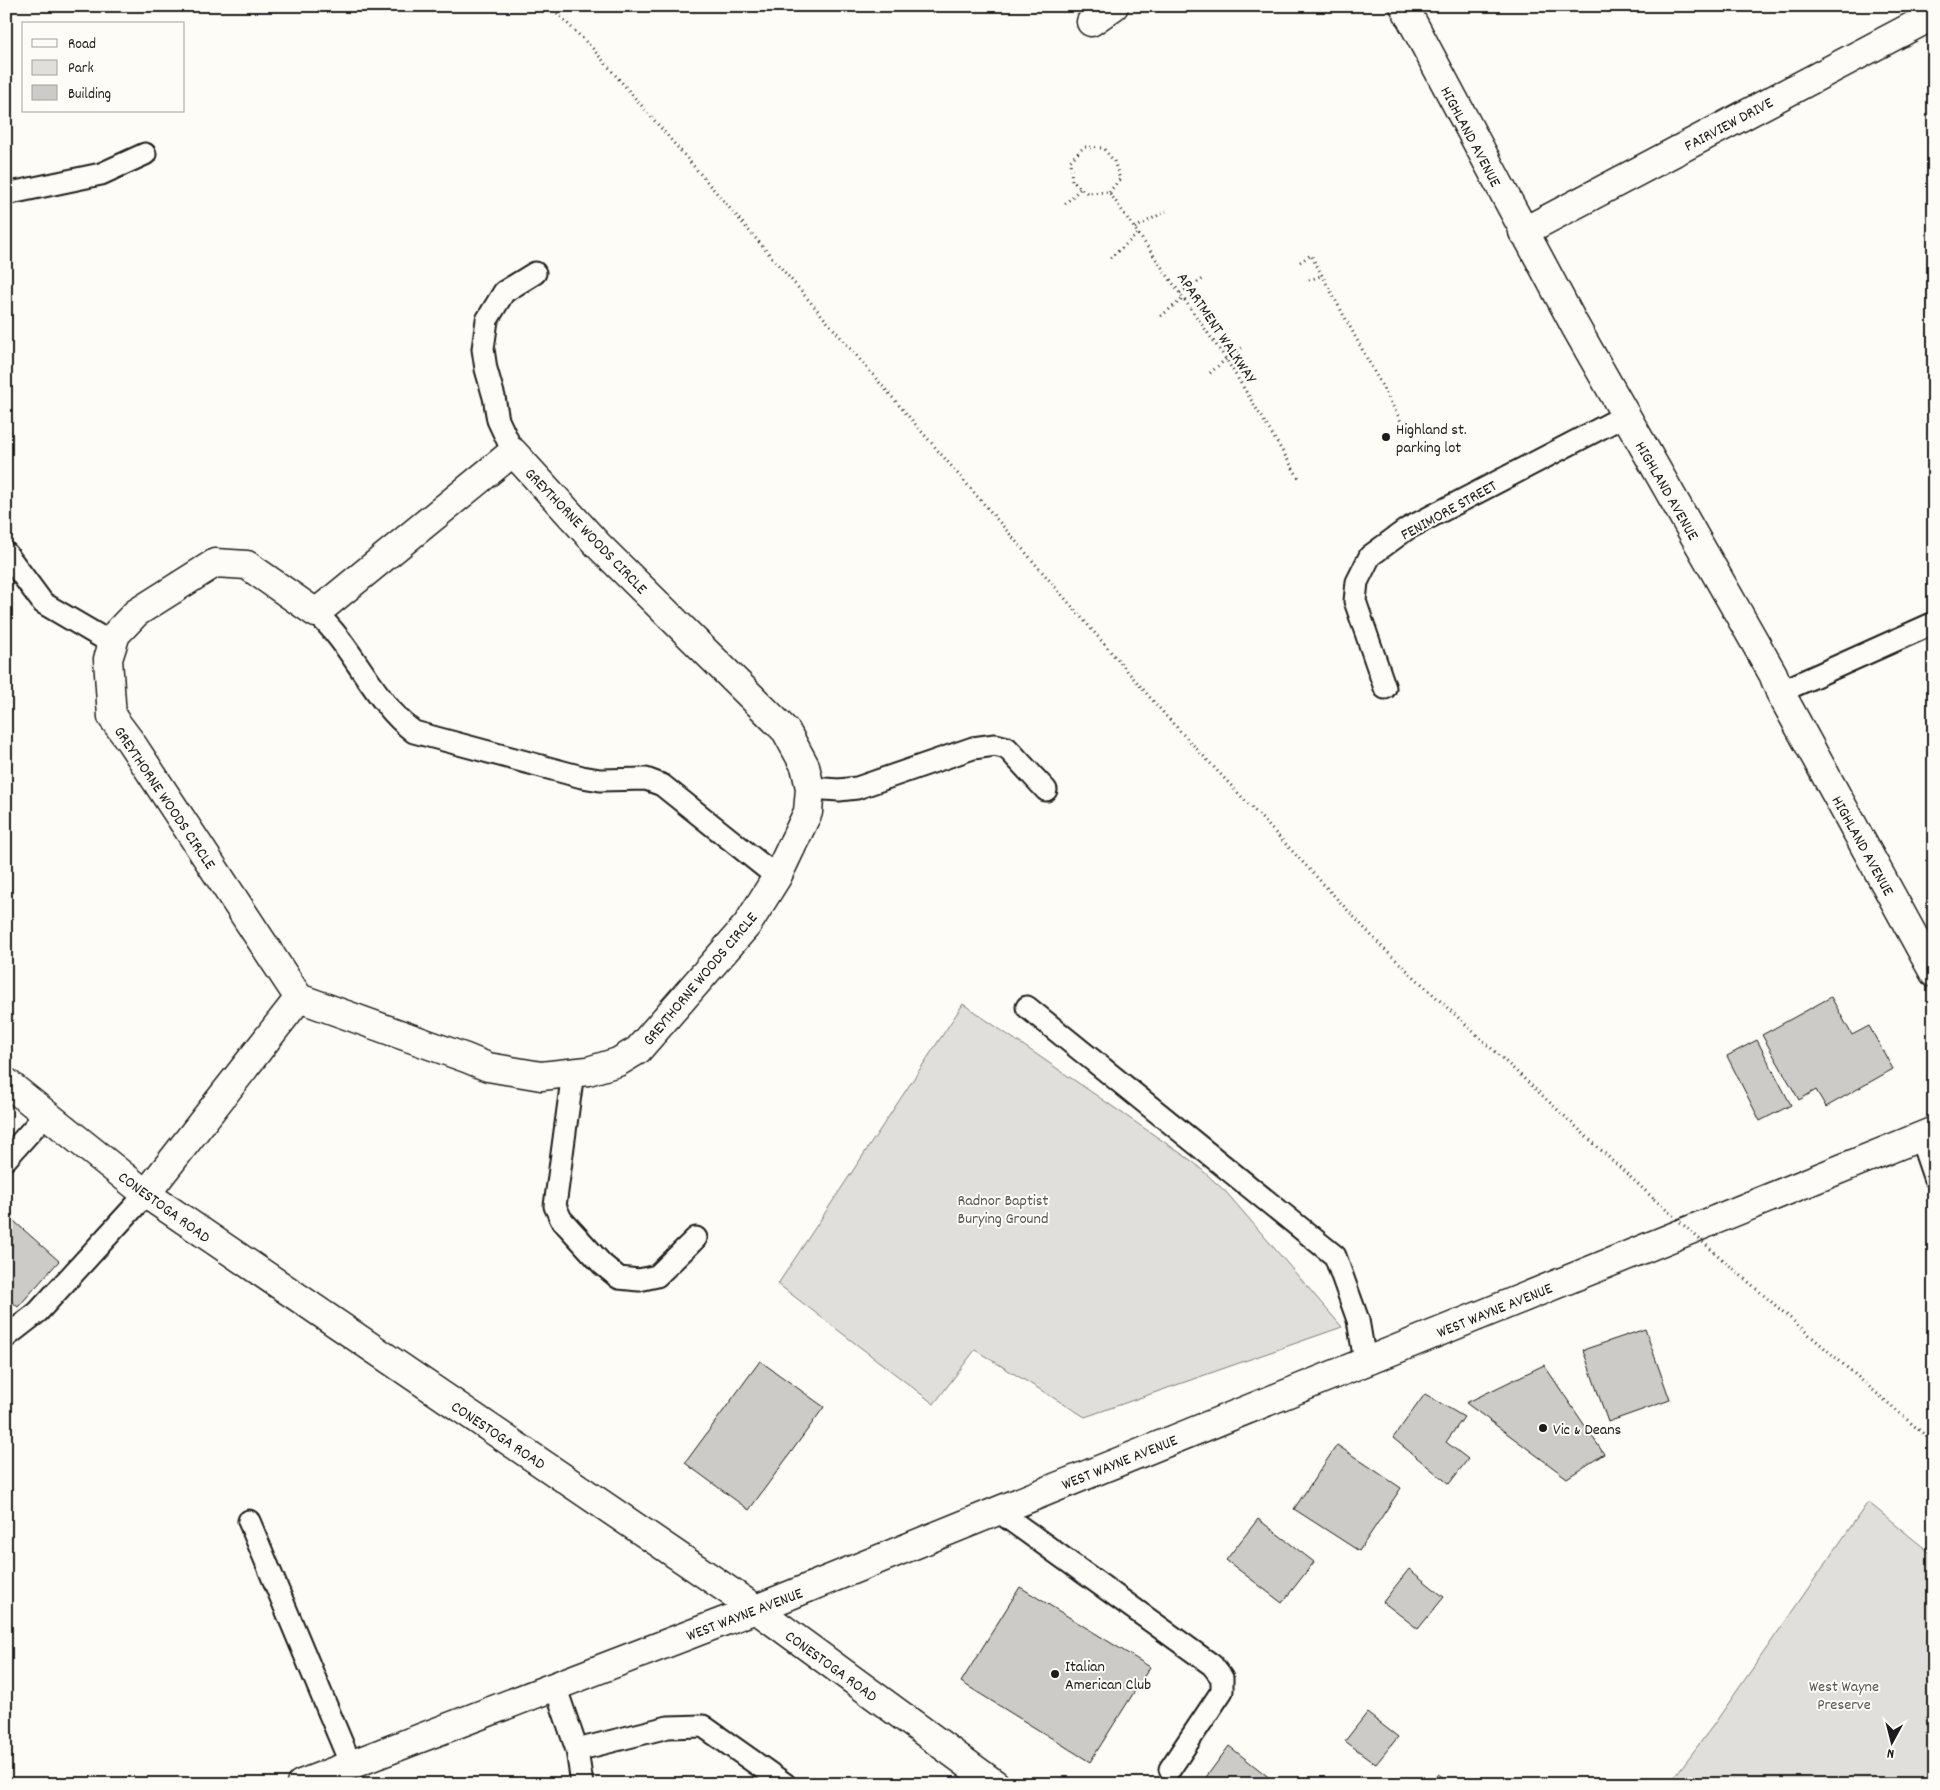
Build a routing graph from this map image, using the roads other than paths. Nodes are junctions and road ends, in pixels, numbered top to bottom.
1 (1114, 6) edge
2 (1404, 6) edge
3 (1934, 15) edge
4 (1091, 22) dead end
5 (145, 154) dead end
6 (6, 194) edge
7 (1523, 232) junction
8 (535, 273) dead end
9 (1626, 416) junction
10 (513, 452) junction
11 (6, 553) edge
12 (316, 612) junction
13 (1934, 622) edge
14 (113, 644) junction
15 (1385, 688) dead end
16 (1780, 692) junction
17 (810, 788) junction
18 (1046, 790) dead end
19 (777, 877) junction
20 (1934, 973) edge
21 (299, 998) junction
22 (1027, 1007) dead end
23 (573, 1072) junction
24 (6, 1082) edge
25 (46, 1114) junction
26 (1927, 1133) edge
27 (6, 1159) edge
28 (1934, 1177) edge
29 (146, 1194) junction
30 (696, 1238) dead end
31 (6, 1337) edge
32 (1365, 1362) junction
33 (998, 1511) junction
34 (249, 1521) dead end
35 (756, 1609) junction
36 (555, 1686) junction
37 (577, 1750) junction
38 (351, 1765) junction
39 (1170, 1769) dead end
40 (302, 1784) edge
41 (582, 1784) edge
42 (785, 1784) edge
43 (995, 1784) edge

1 - 4 street
2 - 7 street, HIGHLAND AVENUE
3 - 7 street, FAIRVIEW DRIVE
5 - 6 lane
7 - 9 street, HIGHLAND AVENUE
8 - 10 lane
9 - 15 lane, FENIMORE STREET
9 - 16 street, HIGHLAND AVENUE
10 - 12 street, GREYTHORNE WOODS CIRCLE
10 - 17 street, GREYTHORNE WOODS CIRCLE
11 - 14 lane
12 - 14 street, GREYTHORNE WOODS CIRCLE
12 - 19 lane
13 - 16 lane
14 - 21 street, GREYTHORNE WOODS CIRCLE
16 - 20 street, HIGHLAND AVENUE
17 - 18 lane
17 - 19 street, GREYTHORNE WOODS CIRCLE
19 - 23 street, GREYTHORNE WOODS CIRCLE
21 - 23 street, GREYTHORNE WOODS CIRCLE
21 - 29 street
22 - 32 lane
23 - 30 lane
24 - 25 street, CONESTOGA ROAD
25 - 27 lane
25 - 29 street, CONESTOGA ROAD
26 - 28 lane
26 - 32 street, WEST WAYNE AVENUE
29 - 31 lane
29 - 35 street, CONESTOGA ROAD
32 - 33 street, WEST WAYNE AVENUE
33 - 35 street, WEST WAYNE AVENUE
33 - 39 lane
34 - 38 lane
35 - 36 street, WEST WAYNE AVENUE
35 - 43 street, CONESTOGA ROAD
36 - 37 lane
36 - 38 street, WEST WAYNE AVENUE
37 - 41 lane
37 - 42 lane
38 - 40 street, WEST WAYNE AVENUE

